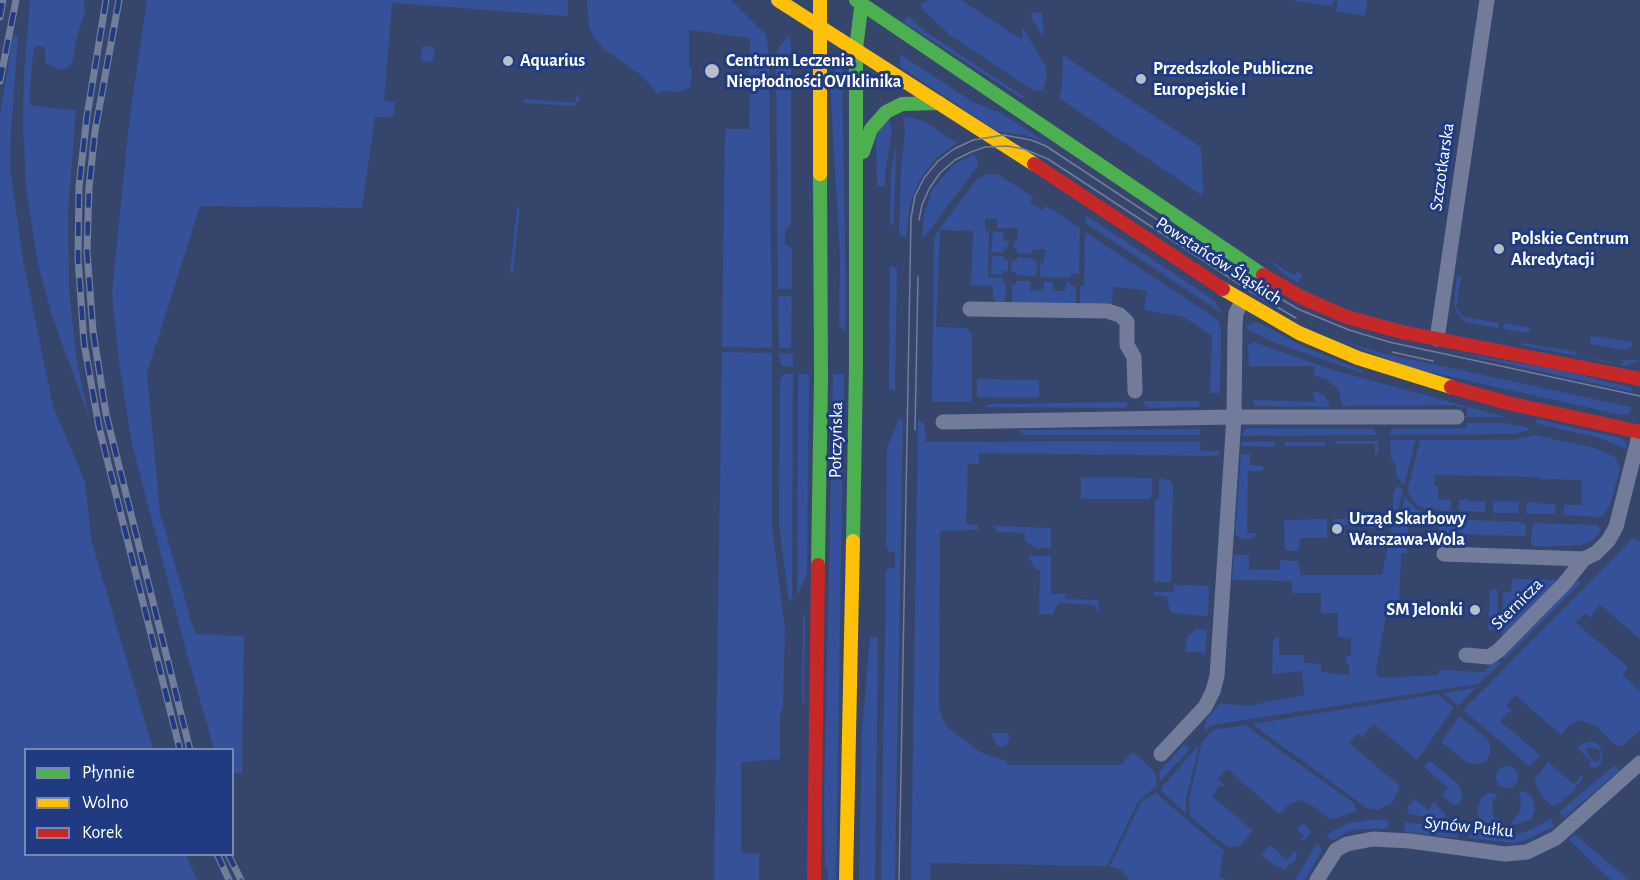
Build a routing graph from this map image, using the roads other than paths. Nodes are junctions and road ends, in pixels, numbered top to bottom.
1 (778, 0) edge
2 (820, 0) edge
3 (1487, 0) edge
4 (860, 1) edge
5 (820, 26) junction
6 (856, 49) junction
7 (941, 103) junction
8 (857, 170) junction
9 (1242, 301) junction
10 (970, 309) dead end
11 (820, 328) junction
12 (856, 330) junction
13 (1437, 339) junction
14 (1640, 379) edge
15 (1135, 391) dead end
16 (1234, 417) junction
17 (1457, 417) dead end
18 (943, 422) dead end
19 (1640, 432) edge
20 (1444, 555) dead end
21 (1584, 559) junction
22 (1466, 655) dead end
23 (1161, 754) dead end
24 (1640, 763) edge
25 (814, 880) edge
26 (846, 880) edge
27 (1317, 880) edge

1 - 5 main road, Powstańców Śląskich
2 - 5 main road, Połczyńska
3 - 13 street, Szczotkarska
4 - 6 main road, Połczyńska
4 - 13 main road, Powstańców Śląskich
5 - 6 main road, Powstańców Śląskich
5 - 11 main road, Połczyńska
6 - 7 main road, Powstańców Śląskich
6 - 8 main road, Połczyńska
7 - 8 main road
7 - 9 main road, Powstańców Śląskich
8 - 12 main road, Połczyńska
9 - 16 street
9 - 19 main road, Powstańców Śląskich
10 - 15 street
11 - 12 main road
11 - 25 main road, Połczyńska
12 - 26 main road, Połczyńska
13 - 14 main road, Powstańców Śląskich
16 - 17 street
16 - 18 street
16 - 23 street
19 - 21 street, Sternicza
20 - 21 street, Sternicza
21 - 22 street, Sternicza
24 - 27 street, Synów Pułku

